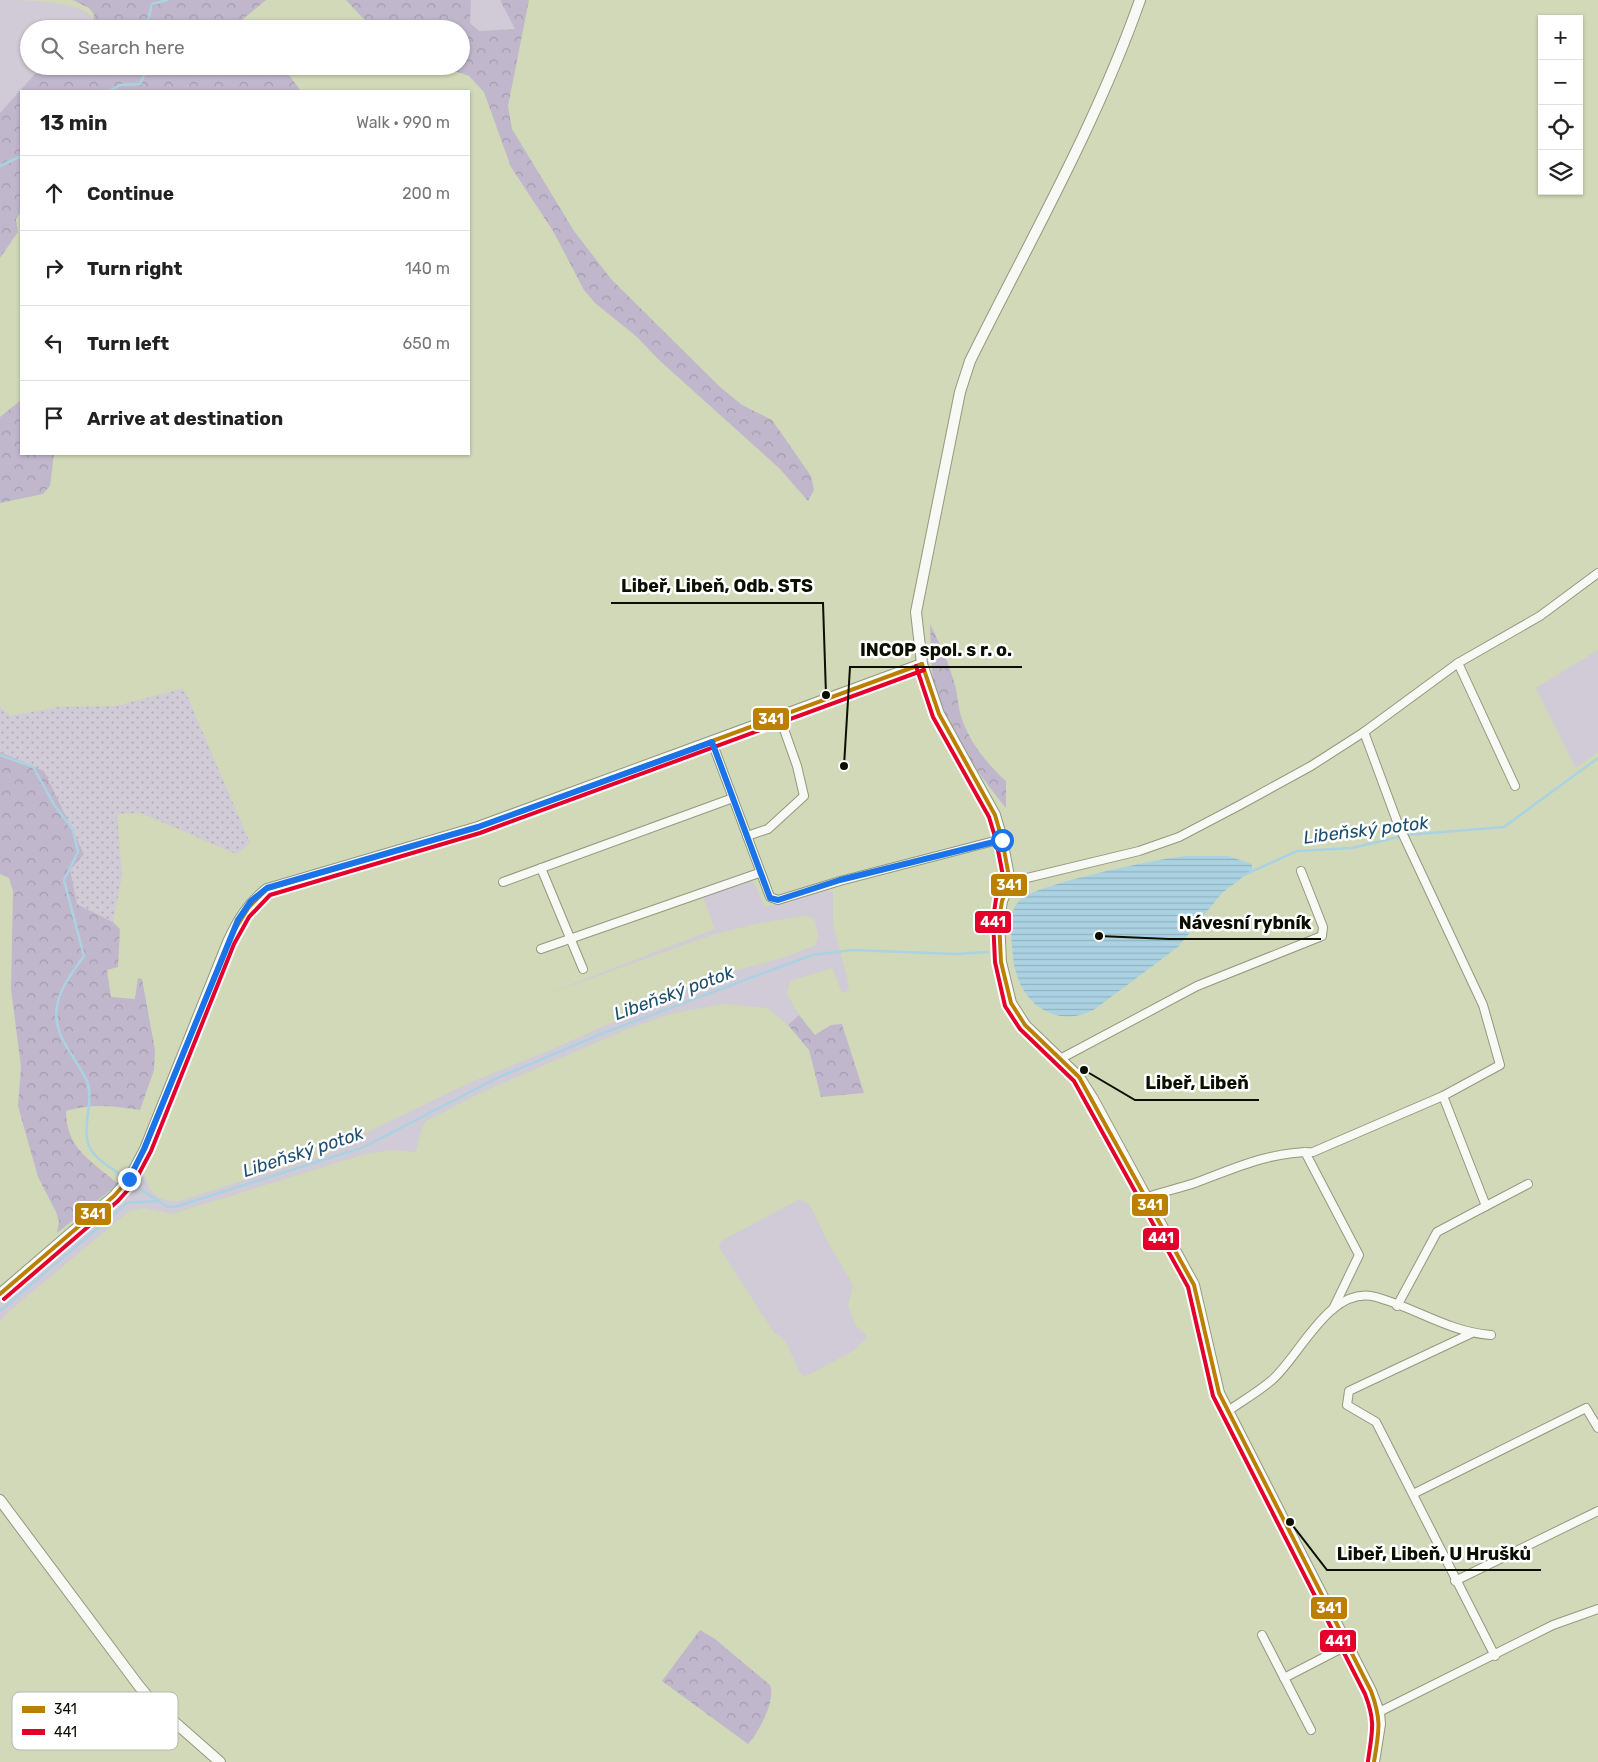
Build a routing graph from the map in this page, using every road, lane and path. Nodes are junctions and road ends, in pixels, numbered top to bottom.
1 (1140, 0) edge
2 (1598, 573) edge
3 (922, 664) junction
4 (1458, 664) junction
5 (780, 718) junction
6 (1364, 732) junction
7 (712, 742) junction
8 (1515, 786) dead end
9 (733, 798) junction
10 (747, 836) junction
11 (1002, 840) junction
12 (541, 868) junction
13 (1301, 871) dead end
14 (759, 873) junction
15 (503, 882) dead end
16 (1010, 882) junction
17 (571, 939) junction
18 (541, 949) dead end
19 (583, 969) dead end
20 (1060, 1059) junction
21 (1443, 1096) junction
22 (1305, 1152) junction
23 (1528, 1184) dead end
24 (1147, 1196) junction
25 (1486, 1206) junction
26 (0, 1294) edge
27 (1397, 1306) junction
28 (1333, 1310) junction
29 (1470, 1334) junction
30 (1491, 1335) dead end
31 (1228, 1411) junction
32 (1598, 1428) edge
33 (1413, 1494) junction
34 (0, 1500) edge
35 (1598, 1511) edge
36 (1455, 1581) junction
37 (1598, 1609) edge
38 (1262, 1635) dead end
39 (1348, 1645) junction
40 (1495, 1656) junction
41 (1284, 1678) junction
42 (144, 1692) edge
43 (1379, 1712) junction
44 (178, 1725) edge
45 (1311, 1730) dead end
46 (220, 1762) edge
47 (1374, 1762) edge

1 - 3 street
2 - 4 street
3 - 5 street
3 - 11 street
4 - 6 street
4 - 8 street
5 - 7 street
5 - 10 street
6 - 16 street
6 - 21 street
7 - 9 street
7 - 26 street
9 - 10 street
9 - 12 street
10 - 14 street
11 - 14 street
11 - 16 street
12 - 15 street
12 - 17 street
13 - 20 street
14 - 17 street
16 - 20 street
17 - 18 street
17 - 19 street
20 - 24 street
21 - 22 street
21 - 25 street
22 - 24 street
22 - 28 street
23 - 25 street
24 - 31 street
25 - 27 street
27 - 28 street
27 - 29 street
28 - 31 street
29 - 30 street
29 - 33 street
31 - 39 street
32 - 33 street
33 - 36 street
34 - 42 street
35 - 36 street
36 - 40 street
37 - 40 street
38 - 41 street
39 - 41 street
39 - 43 street
40 - 43 street
41 - 45 street
43 - 47 street
44 - 46 street

